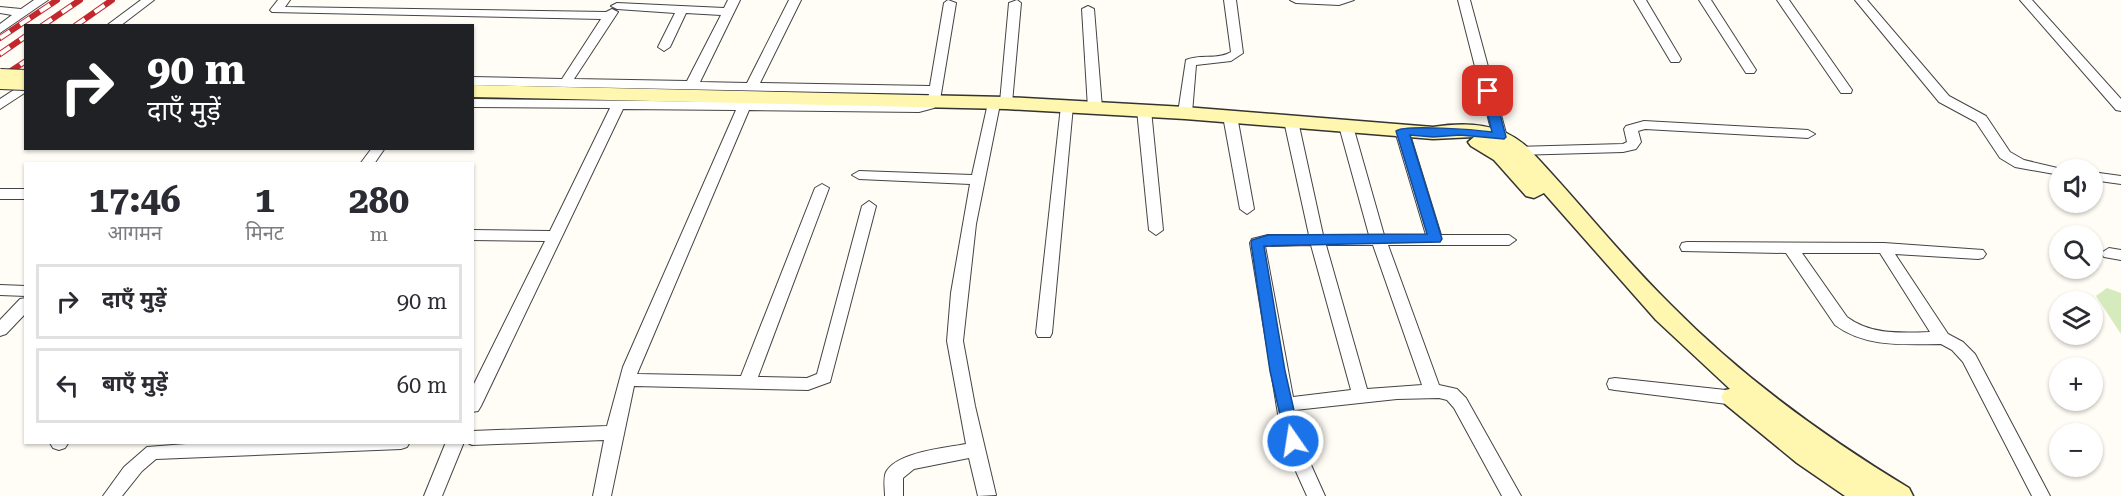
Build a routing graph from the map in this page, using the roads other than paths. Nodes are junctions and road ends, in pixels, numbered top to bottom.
1 (42, 0) edge
2 (148, 0) edge
3 (284, 0) edge
4 (327, 0) edge
5 (440, 0) edge
6 (734, 0) edge
7 (795, 0) edge
8 (1230, 0) edge
9 (1296, 0) edge
10 (1348, 0) edge
11 (1464, 0) edge
12 (1640, 0) edge
13 (1705, 0) edge
14 (1783, 0) edge
15 (1861, 0) edge
16 (2026, 0) edge
17 (950, 3) dead end
18 (1015, 3) dead end
19 (616, 7) edge
20 (1088, 9) dead end
21 (0, 10) edge
22 (682, 10) junction
23 (316, 11) junction
24 (727, 12) junction
25 (23, 13) junction
26 (429, 13) junction
27 (115, 24) edge
28 (0, 28) edge
29 (664, 47) dead end
30 (1675, 59) dead end
31 (1750, 70) dead end
32 (0, 79) edge
33 (24, 80) edge
34 (474, 81) edge
35 (566, 82) junction
36 (692, 84) junction
37 (752, 86) junction
38 (24, 88) edge
39 (1846, 90) dead end
40 (474, 91) edge
41 (935, 95) junction
42 (24, 97) edge
43 (5, 101) edge
44 (474, 103) edge
45 (1000, 103) junction
46 (618, 106) junction
47 (744, 106) junction
48 (1068, 106) junction
49 (2121, 107) edge
50 (1095, 108) junction
51 (1144, 110) junction
52 (1185, 112) junction
53 (1230, 116) junction
54 (1291, 121) junction
55 (1346, 126) junction
56 (1402, 131) junction
57 (1808, 134) dead end
58 (1505, 147) junction
59 (2049, 169) edge
60 (859, 175) dead end
61 (2103, 178) edge
62 (977, 180) junction
63 (2121, 180) edge
64 (822, 188) dead end
65 (0, 194) edge
66 (24, 194) edge
67 (869, 206) dead end
68 (1247, 209) dead end
69 (1156, 230) dead end
70 (474, 235) edge
71 (555, 236) junction
72 (1379, 239) junction
73 (1435, 239) junction
74 (1317, 240) junction
75 (1509, 240) dead end
76 (1688, 247) dead end
77 (1790, 247) junction
78 (1884, 248) junction
79 (1978, 254) dead end
80 (0, 290) edge
81 (24, 291) edge
82 (24, 305) edge
83 (0, 330) edge
84 (1044, 333) dead end
85 (1942, 338) junction
86 (627, 380) junction
87 (747, 382) junction
88 (1615, 384) dead end
89 (1433, 391) junction
90 (1361, 397) junction
91 (1735, 398) junction
92 (474, 402) edge
93 (1285, 405) junction
94 (613, 433) junction
95 (474, 438) edge
96 (357, 444) edge
97 (454, 444) edge
98 (976, 449) junction
99 (987, 495) edge
100 (112, 496) edge
101 (433, 496) edge
102 (602, 496) edge
103 (894, 496) edge
104 (1316, 496) edge
105 (1512, 496) edge
106 (1866, 496) edge
107 (1899, 496) edge
108 (2041, 496) edge

1 - 25 street
2 - 27 street
3 - 23 street
4 - 23 street
5 - 26 street
6 - 24 street
7 - 37 street
8 - 52 street
9 - 10 street
11 - 58 street
12 - 30 street
13 - 31 street
14 - 39 street
15 - 59 street
16 - 49 street
17 - 41 street
18 - 45 street
19 - 22 street
19 - 26 street
19 - 35 street
20 - 50 street
21 - 25 street
22 - 24 street
22 - 29 street
23 - 26 street
24 - 36 street
25 - 28 street
32 - 33 street, bridge
34 - 35 street
35 - 36 street
36 - 37 street
37 - 41 street
38 - 43 street
40 - 41 street
41 - 45 street
41 - 47 street
42 - 43 street
44 - 46 street
45 - 48 street
45 - 62 street
46 - 47 street
46 - 71 street
47 - 86 street
48 - 50 street
48 - 84 street
50 - 51 street
51 - 52 street
51 - 69 street
52 - 53 street
53 - 54 street
53 - 68 street
54 - 55 street
54 - 74 street
55 - 56 street
55 - 72 street
56 - 58 street
56 - 73 street
57 - 58 street
58 - 91 street
58 - 107 street
60 - 62 street
61 - 63 street
62 - 98 street
64 - 87 street
65 - 66 street
67 - 87 street
70 - 71 street
71 - 92 street
72 - 73 street
72 - 74 street
72 - 89 street
73 - 75 street
74 - 90 street
74 - 93 street
76 - 77 street
77 - 78 street
77 - 85 street
78 - 79 street
78 - 85 street
80 - 81 street
82 - 83 street
85 - 108 street
86 - 87 street
86 - 94 street
88 - 91 street
89 - 90 street
89 - 105 street
90 - 93 street
91 - 106 street
93 - 104 street
94 - 95 street
94 - 102 street
96 - 100 street
97 - 101 street
98 - 99 street
98 - 103 street

